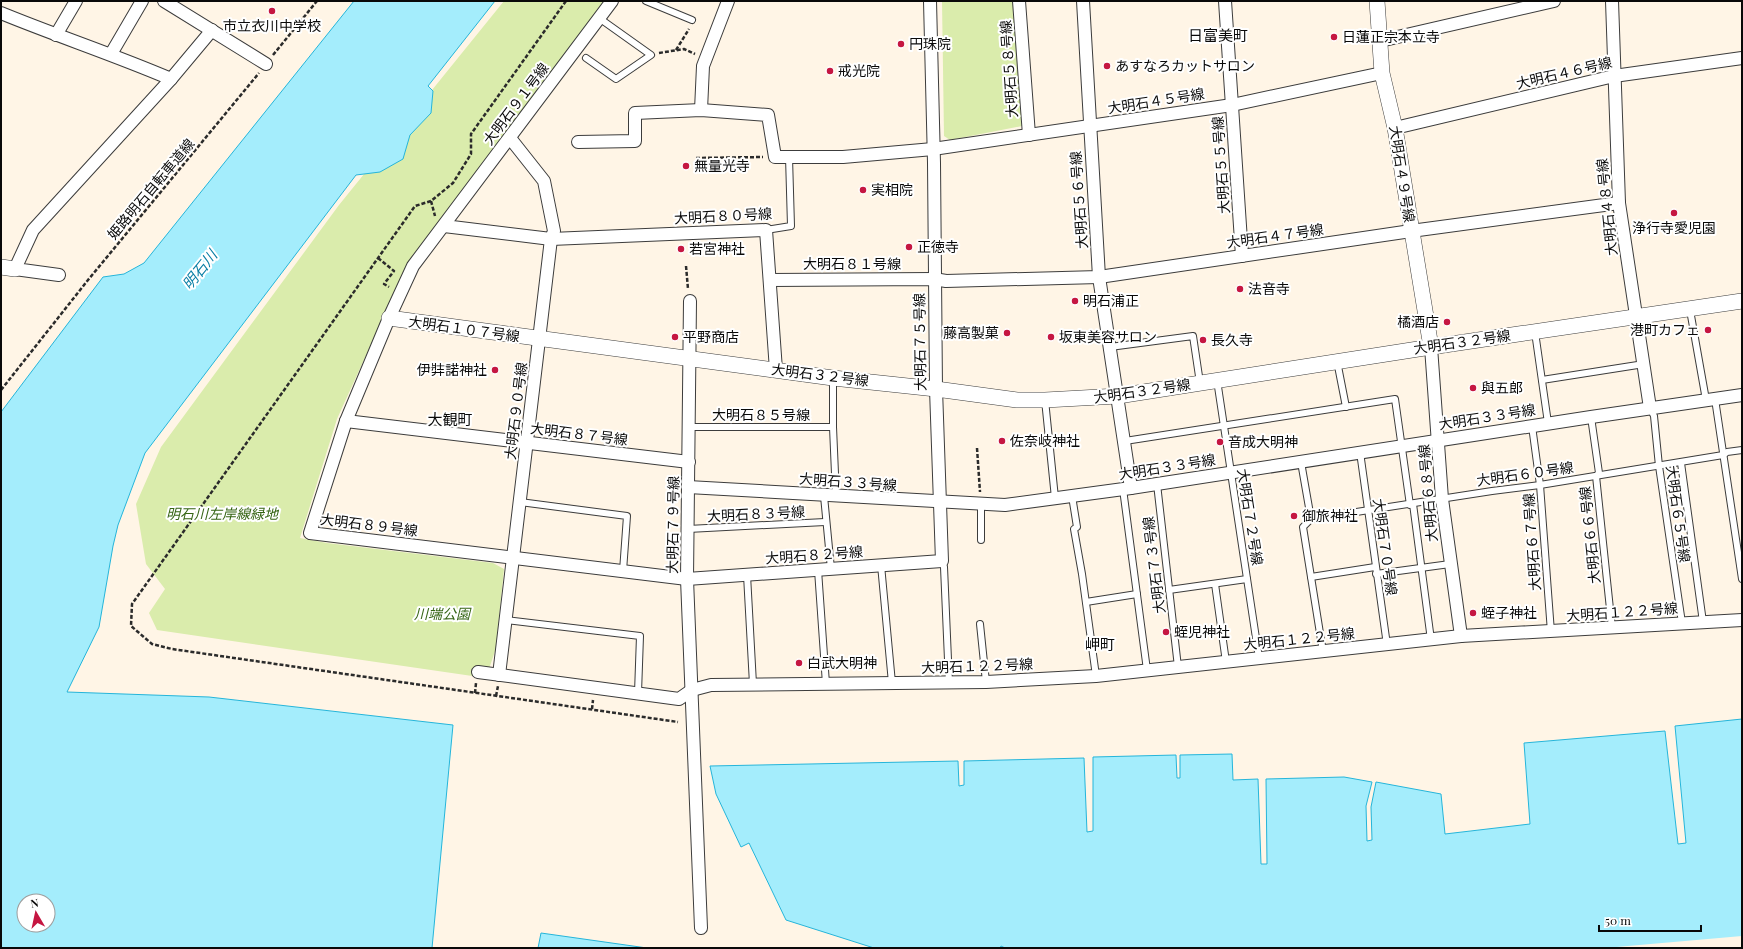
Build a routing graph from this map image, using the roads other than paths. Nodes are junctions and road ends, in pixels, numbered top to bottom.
1 (76, 1) edge
2 (142, 1) edge
3 (164, 1) edge
4 (612, 1) edge
5 (646, 1) edge
6 (728, 1) edge
7 (930, 1) edge
8 (1019, 1) edge
9 (1083, 1) edge
10 (1225, 1) edge
11 (1377, 1) edge
12 (1554, 1) edge
13 (1612, 1) edge
14 (1, 13) edge
15 (599, 18) junction
16 (692, 20) dead end
17 (212, 30) junction
18 (56, 35) junction
19 (1380, 41) junction
20 (111, 54) junction
21 (586, 58) dead end
22 (1742, 58) edge
23 (266, 64) road end
24 (1382, 73) junction
25 (1614, 76) junction
26 (171, 79) junction
27 (1232, 105) junction
28 (701, 110) junction
29 (1089, 126) junction
30 (1395, 128) junction
31 (1029, 135) junction
32 (510, 138) junction
33 (578, 142) dead end
34 (933, 149) junction
35 (789, 157) junction
36 (1619, 203) junction
37 (444, 226) junction
38 (766, 230) junction
39 (1411, 231) junction
40 (551, 239) junction
41 (1242, 256) junction
42 (8, 268) edge
43 (59, 275) dead end
44 (1099, 276) junction
45 (934, 279) junction
46 (770, 280) junction
47 (690, 301) road end
48 (1742, 301) edge
49 (1690, 310) junction
50 (389, 318) junction
51 (1636, 318) junction
52 (1535, 332) junction
53 (540, 339) junction
54 (1431, 347) junction
55 (1110, 348) junction
56 (690, 360) junction
57 (1338, 361) junction
58 (1644, 364) junction
59 (776, 370) junction
60 (833, 378) junction
61 (1217, 380) junction
62 (1542, 380) junction
63 (1200, 383) junction
64 (936, 389) junction
65 (1742, 395) edge
66 (1118, 396) junction
67 (1710, 399) junction
68 (1045, 400) junction
69 (1346, 407) junction
70 (1650, 408) junction
71 (1591, 417) junction
72 (346, 420) junction
73 (1548, 423) junction
74 (1224, 425) junction
75 (1532, 426) junction
76 (689, 427) junction
77 (833, 427) junction
78 (1438, 440) junction
79 (1125, 441) junction
80 (527, 442) junction
81 (1402, 446) junction
82 (1742, 450) edge
83 (1360, 452) junction
84 (1723, 455) junction
85 (689, 462) junction
86 (1301, 462) junction
87 (1681, 463) junction
88 (1659, 466) junction
89 (1231, 472) junction
90 (1596, 476) junction
91 (1157, 484) junction
92 (1540, 485) junction
93 (688, 487) junction
94 (1128, 488) junction
95 (824, 496) junction
96 (836, 496) junction
97 (1072, 496) junction
98 (1055, 498) junction
99 (1442, 499) junction
100 (520, 502) junction
101 (940, 503) junction
102 (1411, 504) junction
103 (981, 505) junction
104 (1368, 512) junction
105 (1311, 519) junction
106 (825, 522) junction
107 (688, 530) junction
108 (981, 540) dead end
109 (1740, 547) edge
110 (513, 558) junction
111 (942, 561) junction
112 (1450, 564) junction
113 (881, 565) junction
114 (1375, 567) junction
115 (1422, 568) junction
116 (831, 569) junction
117 (818, 570) junction
118 (623, 571) junction
119 (1376, 574) junction
120 (747, 575) junction
121 (1311, 577) junction
122 (687, 579) junction
123 (1247, 579) junction
124 (1742, 579) edge
125 (1215, 584) junction
126 (1169, 590) junction
127 (1137, 594) junction
128 (1086, 602) junction
129 (506, 620) junction
130 (1742, 620) edge
131 (1703, 622) junction
132 (1682, 623) junction
133 (980, 624) dead end
134 (1612, 628) junction
135 (1551, 632) junction
136 (1461, 636) junction
137 (1432, 640) junction
138 (1387, 645) junction
139 (1323, 652) junction
140 (1259, 658) junction
141 (1226, 662) junction
142 (1178, 667) junction
143 (1147, 670) junction
144 (478, 672) dead end
145 (499, 675) junction
146 (1096, 676) junction
147 (986, 682) junction
148 (892, 683) junction
149 (949, 683) junction
150 (753, 684) junction
151 (826, 684) junction
152 (692, 690) junction
153 (638, 693) junction
154 (701, 928) dead end

1 - 18 street
2 - 20 street
3 - 17 street
4 - 15 street, 大明石９１号線
5 - 16 lane
6 - 28 street
7 - 34 street, 大明石７５号線
8 - 31 street, 大明石５８号線
9 - 29 street, 大明石５６号線
10 - 27 street, 大明石５５号線
11 - 19 street, 大明石４９号線
12 - 19 street
13 - 25 street, 大明石４８号線
14 - 18 street
15 - 21 lane
15 - 32 street, 大明石９１号線
17 - 23 street
17 - 26 street
18 - 20 street
19 - 24 street, 大明石４９号線
20 - 26 street
22 - 25 street, 大明石４６号線
24 - 27 street, 大明石４５号線
24 - 30 street, 大明石４９号線
25 - 30 street, 大明石４６号線
25 - 36 street, 大明石４８号線
26 - 42 street
27 - 29 street, 大明石４５号線
27 - 41 street, 大明石５５号線
28 - 33 street
28 - 35 street
29 - 31 street, 大明石４５号線
29 - 44 street, 大明石５６号線
30 - 39 street, 大明石４９号線
31 - 34 street, 大明石４５号線
32 - 37 street, 大明石９１号線
32 - 40 street, 大明石９０号線
34 - 35 street
34 - 45 street, 大明石７５号線
35 - 38 lane, 大明石８０号線
36 - 39 street, 大明石４７号線
36 - 51 street, 大明石４８号線
37 - 40 street, 大明石８０号線
37 - 50 street, 大明石８９号線
38 - 40 street, 大明石８０号線
38 - 46 street
39 - 41 street, 大明石４７号線
39 - 54 street, 大明石４９号線
40 - 53 street, 大明石９０号線
41 - 44 street, 大明石４７号線
42 - 43 street
44 - 45 street, 大明石４７号線
44 - 55 street, 大明石５６号線
45 - 46 street, 大明石８１号線
45 - 64 street, 大明石７５号線
46 - 59 street
47 - 56 street, 大明石７９号線
48 - 49 street, 大明石３２号線
49 - 51 street, 大明石３２号線
49 - 67 lane
50 - 53 street, 大明石１０７号線
50 - 72 street, 大明石８９号線
51 - 52 street, 大明石３２号線
51 - 58 street, 大明石４８号線
52 - 54 street, 大明石３２号線
52 - 62 lane
53 - 56 street, 大明石３２号線
53 - 80 street, 大明石９０号線
54 - 57 street, 大明石３２号線
54 - 78 street, 大明石６８号線
55 - 63 lane
55 - 66 street, 大明石５６号線
56 - 59 street, 大明石３２号線
56 - 76 street, 大明石７９号線
57 - 61 street, 大明石３２号線
57 - 69 lane
58 - 62 lane
58 - 70 street, 大明石４８号線
59 - 60 street, 大明石３２号線
60 - 64 street, 大明石３２号線
60 - 77 lane
61 - 63 street, 大明石３２号線
61 - 74 lane, 大明石７２号線
62 - 73 lane
63 - 66 street, 大明石３２号線
64 - 68 street, 大明石３２号線
64 - 101 street, 大明石７５号線
65 - 67 street, 大明石３３号線
66 - 68 street, 大明石３２号線
66 - 79 street, 大明石５６号線
67 - 70 street, 大明石３３号線
67 - 84 lane
68 - 98 lane
69 - 74 lane
69 - 81 lane
70 - 71 street, 大明石３３号線
70 - 88 lane, 大明石６５号線
71 - 73 street, 大明石３３号線
71 - 90 lane, 大明石６６号線
72 - 80 street, 大明石８７号線
72 - 110 street, 大明石８９号線
73 - 75 street, 大明石３３号線
74 - 79 lane
74 - 89 lane, 大明石７２号線
75 - 78 street, 大明石３３号線
75 - 92 lane, 大明石６７号線
76 - 77 lane, 大明石８５号線
76 - 85 street, 大明石７９号線
77 - 96 lane
78 - 81 street, 大明石３３号線
78 - 99 street, 大明石６８号線
79 - 94 street, 大明石５６号線
80 - 85 street, 大明石８７号線
80 - 100 street, 大明石９０号線
81 - 83 street, 大明石３３号線
81 - 102 lane
82 - 84 lane, 大明石６０号線
83 - 86 street, 大明石３３号線
83 - 104 lane, 大明石７０号線
84 - 87 lane, 大明石６０号線
84 - 109 lane
85 - 93 street, 大明石７９号線
86 - 89 street, 大明石３３号線
86 - 105 lane
87 - 88 lane, 大明石６０号線
87 - 131 lane
88 - 90 lane, 大明石６０号線
88 - 132 lane, 大明石６５号線
89 - 91 street, 大明石３３号線
89 - 123 lane, 大明石７２号線
90 - 92 lane, 大明石６０号線
90 - 134 lane, 大明石６６号線
91 - 94 street, 大明石３３号線
91 - 126 lane, 大明石７３号線
92 - 99 lane, 大明石６０号線
92 - 135 lane, 大明石６７号線
93 - 95 street, 大明石３３号線
93 - 107 street, 大明石７９号線
94 - 97 street, 大明石３３号線
94 - 127 lane
95 - 96 street, 大明石３３号線
95 - 106 lane
96 - 101 street, 大明石３３号線
97 - 98 street, 大明石３３号線
97 - 128 lane
98 - 103 street, 大明石３３号線
99 - 102 lane, 大明石６０号線
99 - 112 street, 大明石６８号線
100 - 110 street, 大明石９０号線
100 - 118 lane
101 - 103 street, 大明石３３号線
101 - 111 street, 大明石７５号線
102 - 104 lane, 大明石６０号線
102 - 115 lane
103 - 108 lane
104 - 105 lane, 大明石６０号線
104 - 114 lane, 大明石７０号線
105 - 121 lane
106 - 107 lane, 大明石８３号線
106 - 116 lane
107 - 122 street, 大明石７９号線
109 - 124 lane
110 - 118 street, 大明石８９号線
110 - 129 street, 大明石９０号線
111 - 113 street, 大明石８２号線
111 - 149 lane, 大明石７５号線
112 - 115 lane
112 - 136 street, 大明石６８号線
113 - 116 street, 大明石８２号線
113 - 148 lane
114 - 119 lane, 大明石７０号線
114 - 121 lane
115 - 119 lane
115 - 137 lane
116 - 117 street, 大明石８２号線
117 - 120 street, 大明石８２号線
117 - 151 lane
118 - 122 street, 大明石８９号線
119 - 138 lane, 大明石７０号線
120 - 122 street, 大明石８２号線
120 - 150 lane
121 - 139 lane
122 - 152 street, 大明石７９号線
123 - 125 lane
123 - 140 lane, 大明石７２号線
125 - 126 lane
125 - 141 lane
126 - 142 lane, 大明石７３号線
127 - 128 lane
127 - 143 lane
128 - 146 lane
129 - 145 street, 大明石９０号線
129 - 153 lane
130 - 131 street, 大明石１２２号線
131 - 132 street, 大明石１２２号線
132 - 134 street, 大明石１２２号線
133 - 147 lane
134 - 135 street, 大明石１２２号線
135 - 136 street, 大明石１２２号線
136 - 137 street, 大明石１２２号線
137 - 138 street, 大明石１２２号線
138 - 139 street, 大明石１２２号線
139 - 140 street, 大明石１２２号線
140 - 141 street, 大明石１２２号線
141 - 142 street, 大明石１２２号線
142 - 143 street, 大明石１２２号線
143 - 146 street, 大明石１２２号線
144 - 145 street, 大明石１２２号線
145 - 153 street, 大明石１２２号線
146 - 147 street, 大明石１２２号線
147 - 149 street, 大明石１２２号線
148 - 149 street, 大明石１２２号線
148 - 151 street, 大明石１２２号線
150 - 151 street, 大明石１２２号線
150 - 152 street, 大明石１２２号線
152 - 153 street, 大明石１２２号線
152 - 154 street, 大明石７９号線

